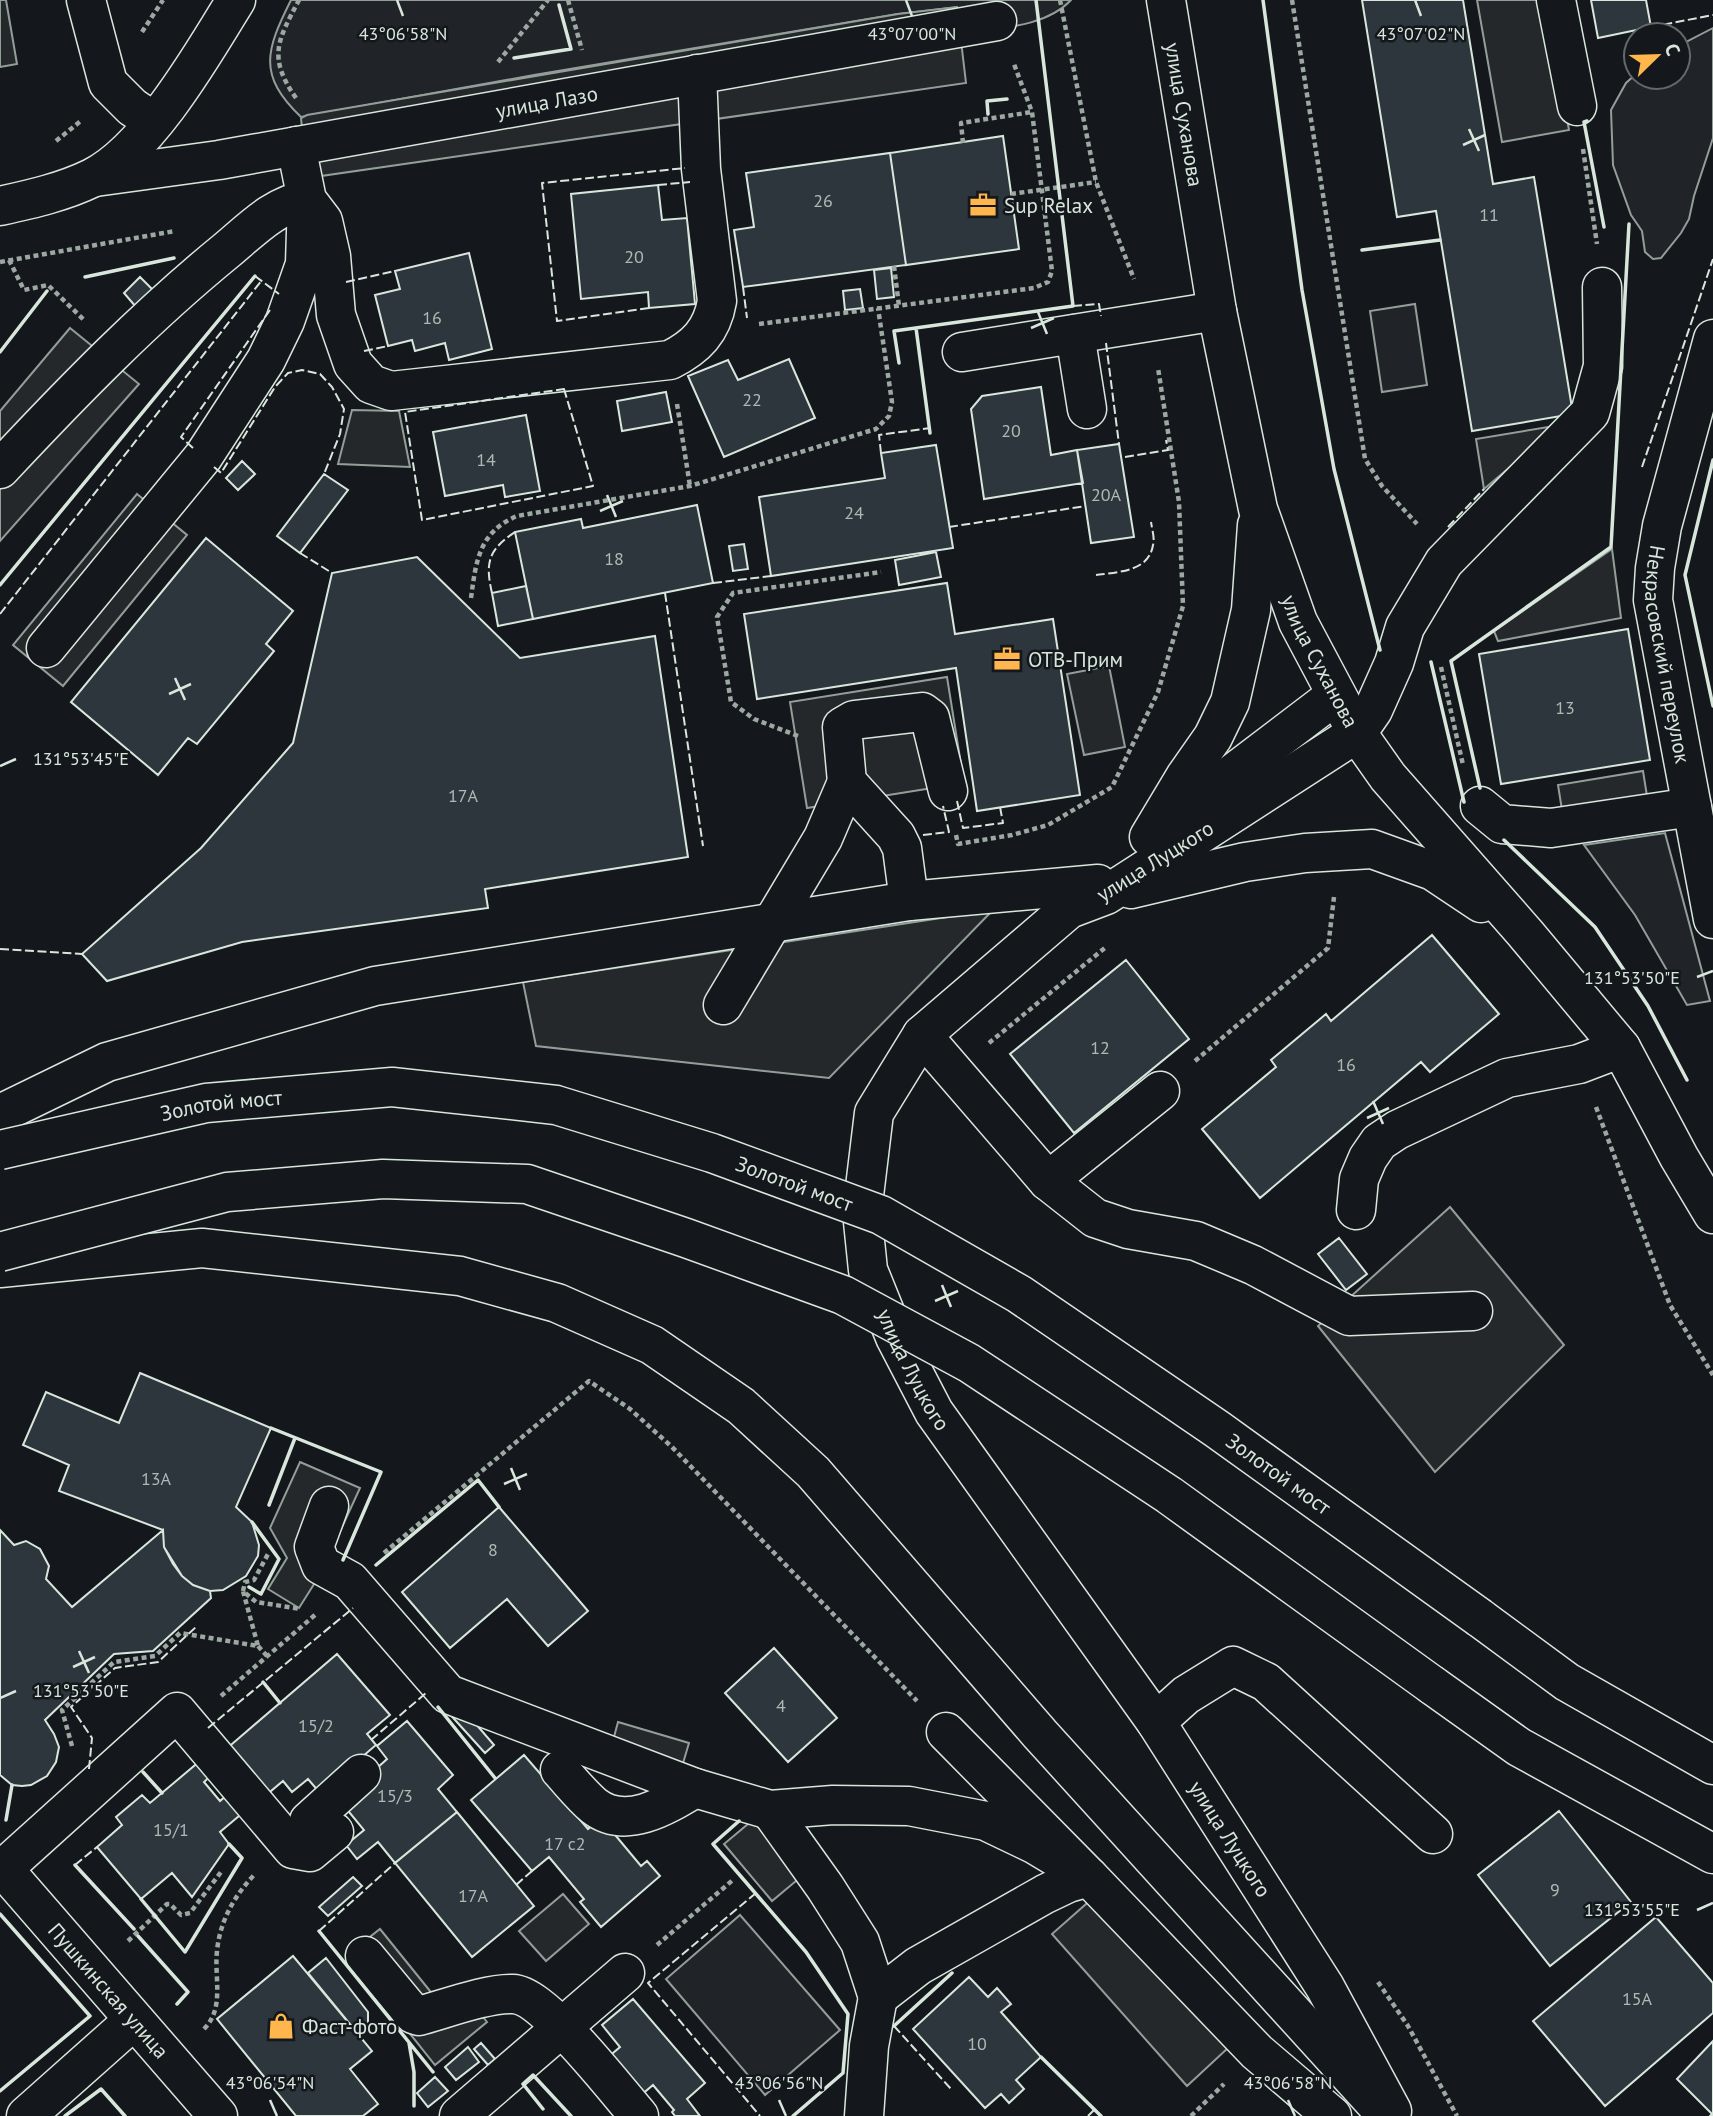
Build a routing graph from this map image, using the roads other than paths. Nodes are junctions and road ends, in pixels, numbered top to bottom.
1 (86, 0) edge
2 (236, 0) edge
3 (1166, 0) edge
4 (1556, 0) edge
5 (997, 21) road end
6 (696, 74) junction
7 (1577, 106) road end
8 (154, 122) junction
9 (296, 146) junction
10 (95, 177) junction
11 (307, 200) junction
12 (0, 206) edge
13 (1602, 287) dead end
14 (1217, 311) junction
15 (1075, 334) junction
16 (1713, 339) edge
17 (962, 352) dead end
18 (1087, 409) dead end
19 (0, 469) edge
20 (1258, 509) junction
21 (46, 648) dead end
22 (1336, 695) junction
23 (1357, 733) junction
24 (846, 769) junction
25 (948, 791) dead end
26 (1480, 806) road end
27 (1692, 807) junction
28 (1149, 836) junction
29 (1102, 890) junction
30 (909, 901) junction
31 (1713, 919) edge
32 (1525, 933) junction
33 (723, 1005) dead end
34 (922, 1035) junction
35 (1621, 1048) junction
36 (1160, 1091) dead end
37 (0, 1114) edge
38 (0, 1150) edge
39 (1048, 1181) junction
40 (1356, 1210) dead end
41 (1713, 1214) edge
42 (0, 1252) edge
43 (0, 1268) edge
44 (1474, 1311) dead end
45 (329, 1506) dead end
46 (1156, 1722) junction
47 (946, 1732) road end
48 (1713, 1765) edge
49 (560, 1770) dead end
50 (361, 1774) dead end
51 (695, 1788) junction
52 (770, 1810) junction
53 (334, 1832) dead end
54 (1433, 1834) dead end
55 (289, 1844) junction
56 (1713, 1854) edge
57 (2, 1867) edge
58 (1089, 1877) junction
59 (365, 1955) dead end
60 (625, 1973) dead end
61 (878, 1997) junction
62 (134, 2020) junction
63 (562, 2028) junction
64 (26, 2116) edge
65 (218, 2116) edge
66 (459, 2116) edge
67 (639, 2116) edge
68 (864, 2116) edge
69 (1332, 2116) edge
70 (1387, 2116) edge
71 (1394, 2116) edge

1 - 8 main road
2 - 8 main road, улица Лазо
3 - 14 main road, улица Суханова
4 - 7 main road
5 - 6 main road, улица Лазо
6 - 9 main road, улица Лазо
6 - 11 main road
8 - 10 main road, улица Лазо
9 - 10 main road, улица Лазо
9 - 11 main road
10 - 12 main road, улица Лазо
11 - 19 main road
11 - 21 main road
13 - 23 main road
14 - 15 main road
14 - 20 main road, улица Суханова
15 - 17 main road
15 - 18 main road
16 - 27 main road, Некрасовский переулок
20 - 22 main road, улица Суханова
20 - 28 main road
22 - 23 main road, улица Суханова
22 - 28 main road
23 - 29 main road, улица Луцкого
23 - 32 main road, улица Суханова
24 - 25 main road
24 - 30 main road
24 - 33 main road
26 - 27 main road
27 - 31 main road, Некрасовский переулок
28 - 29 main road
29 - 30 main road
29 - 32 main road
29 - 34 main road, улица Луцкого
30 - 37 main road
32 - 35 main road, улица Суханова
34 - 39 main road
34 - 46 main road, улица Луцкого
35 - 40 main road
35 - 41 main road, улица Суханова
36 - 39 main road
38 - 48 main road, Золотой мост, bridge
39 - 44 main road
42 - 56 main road, bridge
43 - 70 main road
45 - 51 main road
46 - 54 main road
46 - 71 main road, улица Луцкого
47 - 58 main road
49 - 51 main road
50 - 55 main road
51 - 52 main road
52 - 58 main road
52 - 61 main road
53 - 55 main road
55 - 57 main road
57 - 62 main road, Пушкинская улица
58 - 61 main road
58 - 69 main road
59 - 63 main road
60 - 63 main road
61 - 68 main road
62 - 64 main road
62 - 65 main road, Пушкинская улица
63 - 66 main road
63 - 67 main road

